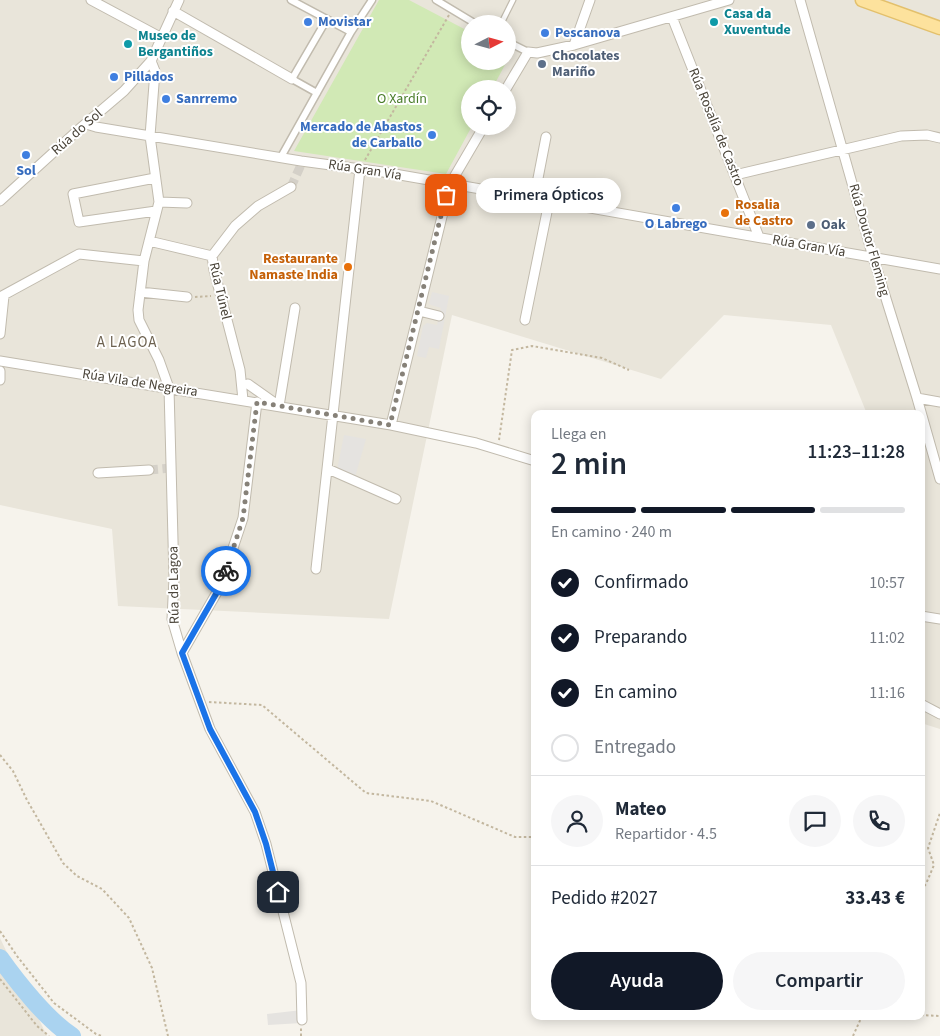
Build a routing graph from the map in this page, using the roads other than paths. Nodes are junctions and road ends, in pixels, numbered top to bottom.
1 (91, 0) edge
2 (179, 0) edge
3 (291, 0) edge
4 (372, 0) edge
5 (436, 0) edge
6 (513, 0) edge
7 (590, 0) edge
8 (730, 0) edge
9 (800, 0) edge
10 (862, 0) edge
11 (173, 11) junction
12 (461, 15) edge
13 (506, 15) edge
14 (672, 17) junction
15 (327, 19) junction
16 (940, 28) edge
17 (351, 32) junction
18 (162, 38) junction
19 (574, 45) junction
20 (516, 46) edge
21 (528, 52) junction
22 (151, 61) junction
23 (292, 79) junction
24 (511, 80) edge
25 (317, 93) junction
26 (86, 124) junction
27 (479, 135) edge
28 (150, 136) junction
29 (546, 137) dead end
30 (940, 138) edge
31 (843, 150) junction
32 (281, 157) junction
33 (360, 169) junction
34 (735, 175) junction
35 (156, 178) junction
36 (450, 184) junction
37 (291, 187) tunnel mouth
38 (534, 199) junction
39 (0, 201) edge
40 (159, 202) junction
41 (549, 202) junction
42 (187, 203) dead end
43 (156, 211) junction
44 (759, 237) junction
45 (149, 241) junction
46 (212, 256) junction
47 (873, 258) junction
48 (144, 261) junction
49 (940, 269) edge
50 (140, 292) junction
51 (2, 296) edge
52 (187, 297) road end
53 (296, 308) dead end
54 (419, 311) junction
55 (439, 316) dead end
56 (525, 320) dead end
57 (0, 334) edge
58 (0, 361) edge
59 (0, 371) edge
60 (240, 374) junction
61 (0, 380) edge
62 (248, 384) junction
63 (169, 388) junction
64 (281, 394) junction
65 (226, 397) junction
66 (917, 398) junction
67 (268, 399) junction
68 (250, 401) junction
69 (940, 402) edge
70 (279, 406) junction
71 (920, 410) edge
72 (334, 415) junction
73 (390, 425) junction
74 (925, 426) edge
75 (531, 459) edge
76 (328, 469) junction
77 (149, 470) tunnel mouth
78 (98, 473) dead end
79 (940, 479) edge
80 (396, 499) dead end
81 (316, 570) dead end
82 (925, 617) edge
83 (940, 619) edge
84 (182, 653) junction
85 (925, 706) edge
86 (940, 714) edge
87 (302, 1020) dead end

1 - 18 street
2 - 11 street, Rúa do Sol
3 - 15 street
4 - 17 street
5 - 12 street
6 - 13 lane
7 - 19 street
8 - 14 street
9 - 31 street, Rúa Doutor Fleming
10 - 16 main road
11 - 18 street, Rúa do Sol
11 - 23 street
14 - 19 street
14 - 34 street, Rúa Rosalía de Castro
15 - 17 street
15 - 23 street
17 - 25 street
18 - 22 street, Rúa do Sol
19 - 21 street
20 - 21 street
21 - 24 street
22 - 26 street, Rúa do Sol
22 - 28 street, Rúa da Lagoa
23 - 25 street
25 - 32 street
26 - 28 street, Rúa Gran Vía
26 - 39 street, Rúa do Sol
27 - 36 street
28 - 32 street, Rúa Gran Vía
28 - 35 street, Rúa da Lagoa
29 - 38 street
30 - 31 street
31 - 34 street
31 - 47 street, Rúa Doutor Fleming
32 - 33 street, Rúa Gran Vía
33 - 36 street, Rúa Gran Vía
33 - 72 street
34 - 44 street, Rúa Rosalía de Castro
35 - 40 street, Rúa da Lagoa
35 - 43 street
36 - 38 street, Rúa Gran Vía
36 - 54 street
37 - 46 street, Rúa Túnel
38 - 41 street, Rúa Gran Vía
40 - 42 street
40 - 43 street, Rúa da Lagoa
41 - 44 street, Rúa Gran Vía
41 - 56 street
43 - 45 street, Rúa da Lagoa
44 - 47 street, Rúa Gran Vía
45 - 46 street
45 - 48 street, Rúa da Lagoa
46 - 60 street, Rúa Túnel
47 - 49 street, Rúa Gran Vía
47 - 66 street, Rúa Doutor Fleming
48 - 50 street, Rúa da Lagoa
48 - 51 street
50 - 52 street
50 - 63 street, Rúa da Lagoa
51 - 57 street
53 - 64 street
54 - 55 street
54 - 73 street
58 - 63 street, Rúa Vila de Negreira
59 - 61 street
60 - 62 street, Rúa Túnel
60 - 65 street
60 - 68 street, Rúa Túnel
62 - 67 street, Rúa Vila de Negreira
62 - 68 street, Rúa Túnel
63 - 65 street, Rúa Vila de Negreira
63 - 84 street, Rúa da Lagoa
64 - 67 street
64 - 70 street
65 - 68 street, Rúa Vila de Negreira
66 - 69 street
66 - 71 street, Rúa Doutor Fleming
67 - 70 street, Rúa Vila de Negreira
68 - 70 street, Rúa Vila de Negreira
68 - 84 street
70 - 72 street, Rúa Vila de Negreira
72 - 73 street, Rúa Vila de Negreira
72 - 76 street
73 - 75 street, Rúa Vila de Negreira
74 - 79 street, Rúa Doutor Fleming
76 - 80 street
76 - 81 street
77 - 78 street
82 - 83 street
84 - 87 street, Rúa da Lagoa
85 - 86 street

